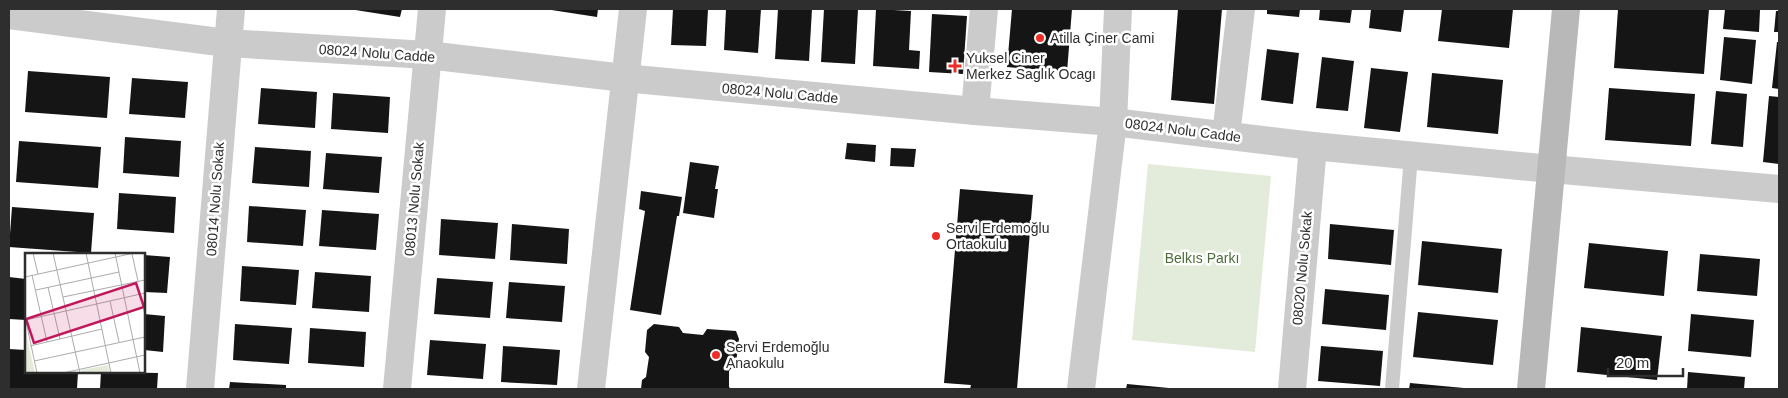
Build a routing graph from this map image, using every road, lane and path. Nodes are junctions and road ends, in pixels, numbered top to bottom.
1 (230, 9) edge
2 (432, 9) edge
3 (633, 9) edge
4 (984, 9) edge
5 (1118, 9) edge
6 (1241, 9) edge
7 (1566, 9) edge
8 (9, 15) edge
9 (227, 43) junction
10 (427, 55) junction
11 (624, 78) junction
12 (975, 111) junction
13 (1113, 122) junction
14 (1226, 136) junction
15 (1313, 146) junction
16 (1411, 156) junction
17 (1551, 170) junction
18 (1779, 188) edge
19 (200, 389) edge
20 (398, 389) edge
21 (590, 389) edge
22 (1081, 389) edge
23 (1292, 389) edge
24 (1392, 389) edge
25 (1530, 389) edge

1 - 9 street, 08014 Nolu Sokak
2 - 10 street, 08013 Nolu Sokak
3 - 11 street
4 - 12 street
5 - 13 street
6 - 14 street
7 - 17 street
8 - 9 street, 08024 Nolu Cadde
9 - 10 street, 08024 Nolu Cadde
9 - 19 street, 08014 Nolu Sokak
10 - 11 street, 08024 Nolu Cadde
10 - 20 street, 08013 Nolu Sokak
11 - 12 street, 08024 Nolu Cadde
11 - 21 street
12 - 13 street, 08024 Nolu Cadde
13 - 14 street, 08024 Nolu Cadde
13 - 22 street
14 - 15 street, 08024 Nolu Cadde
15 - 16 street, 08024 Nolu Cadde
15 - 23 street, 08020 Nolu Sokak
16 - 17 street, 08024 Nolu Cadde
16 - 24 lane
17 - 18 street, 08024 Nolu Cadde
17 - 25 street

